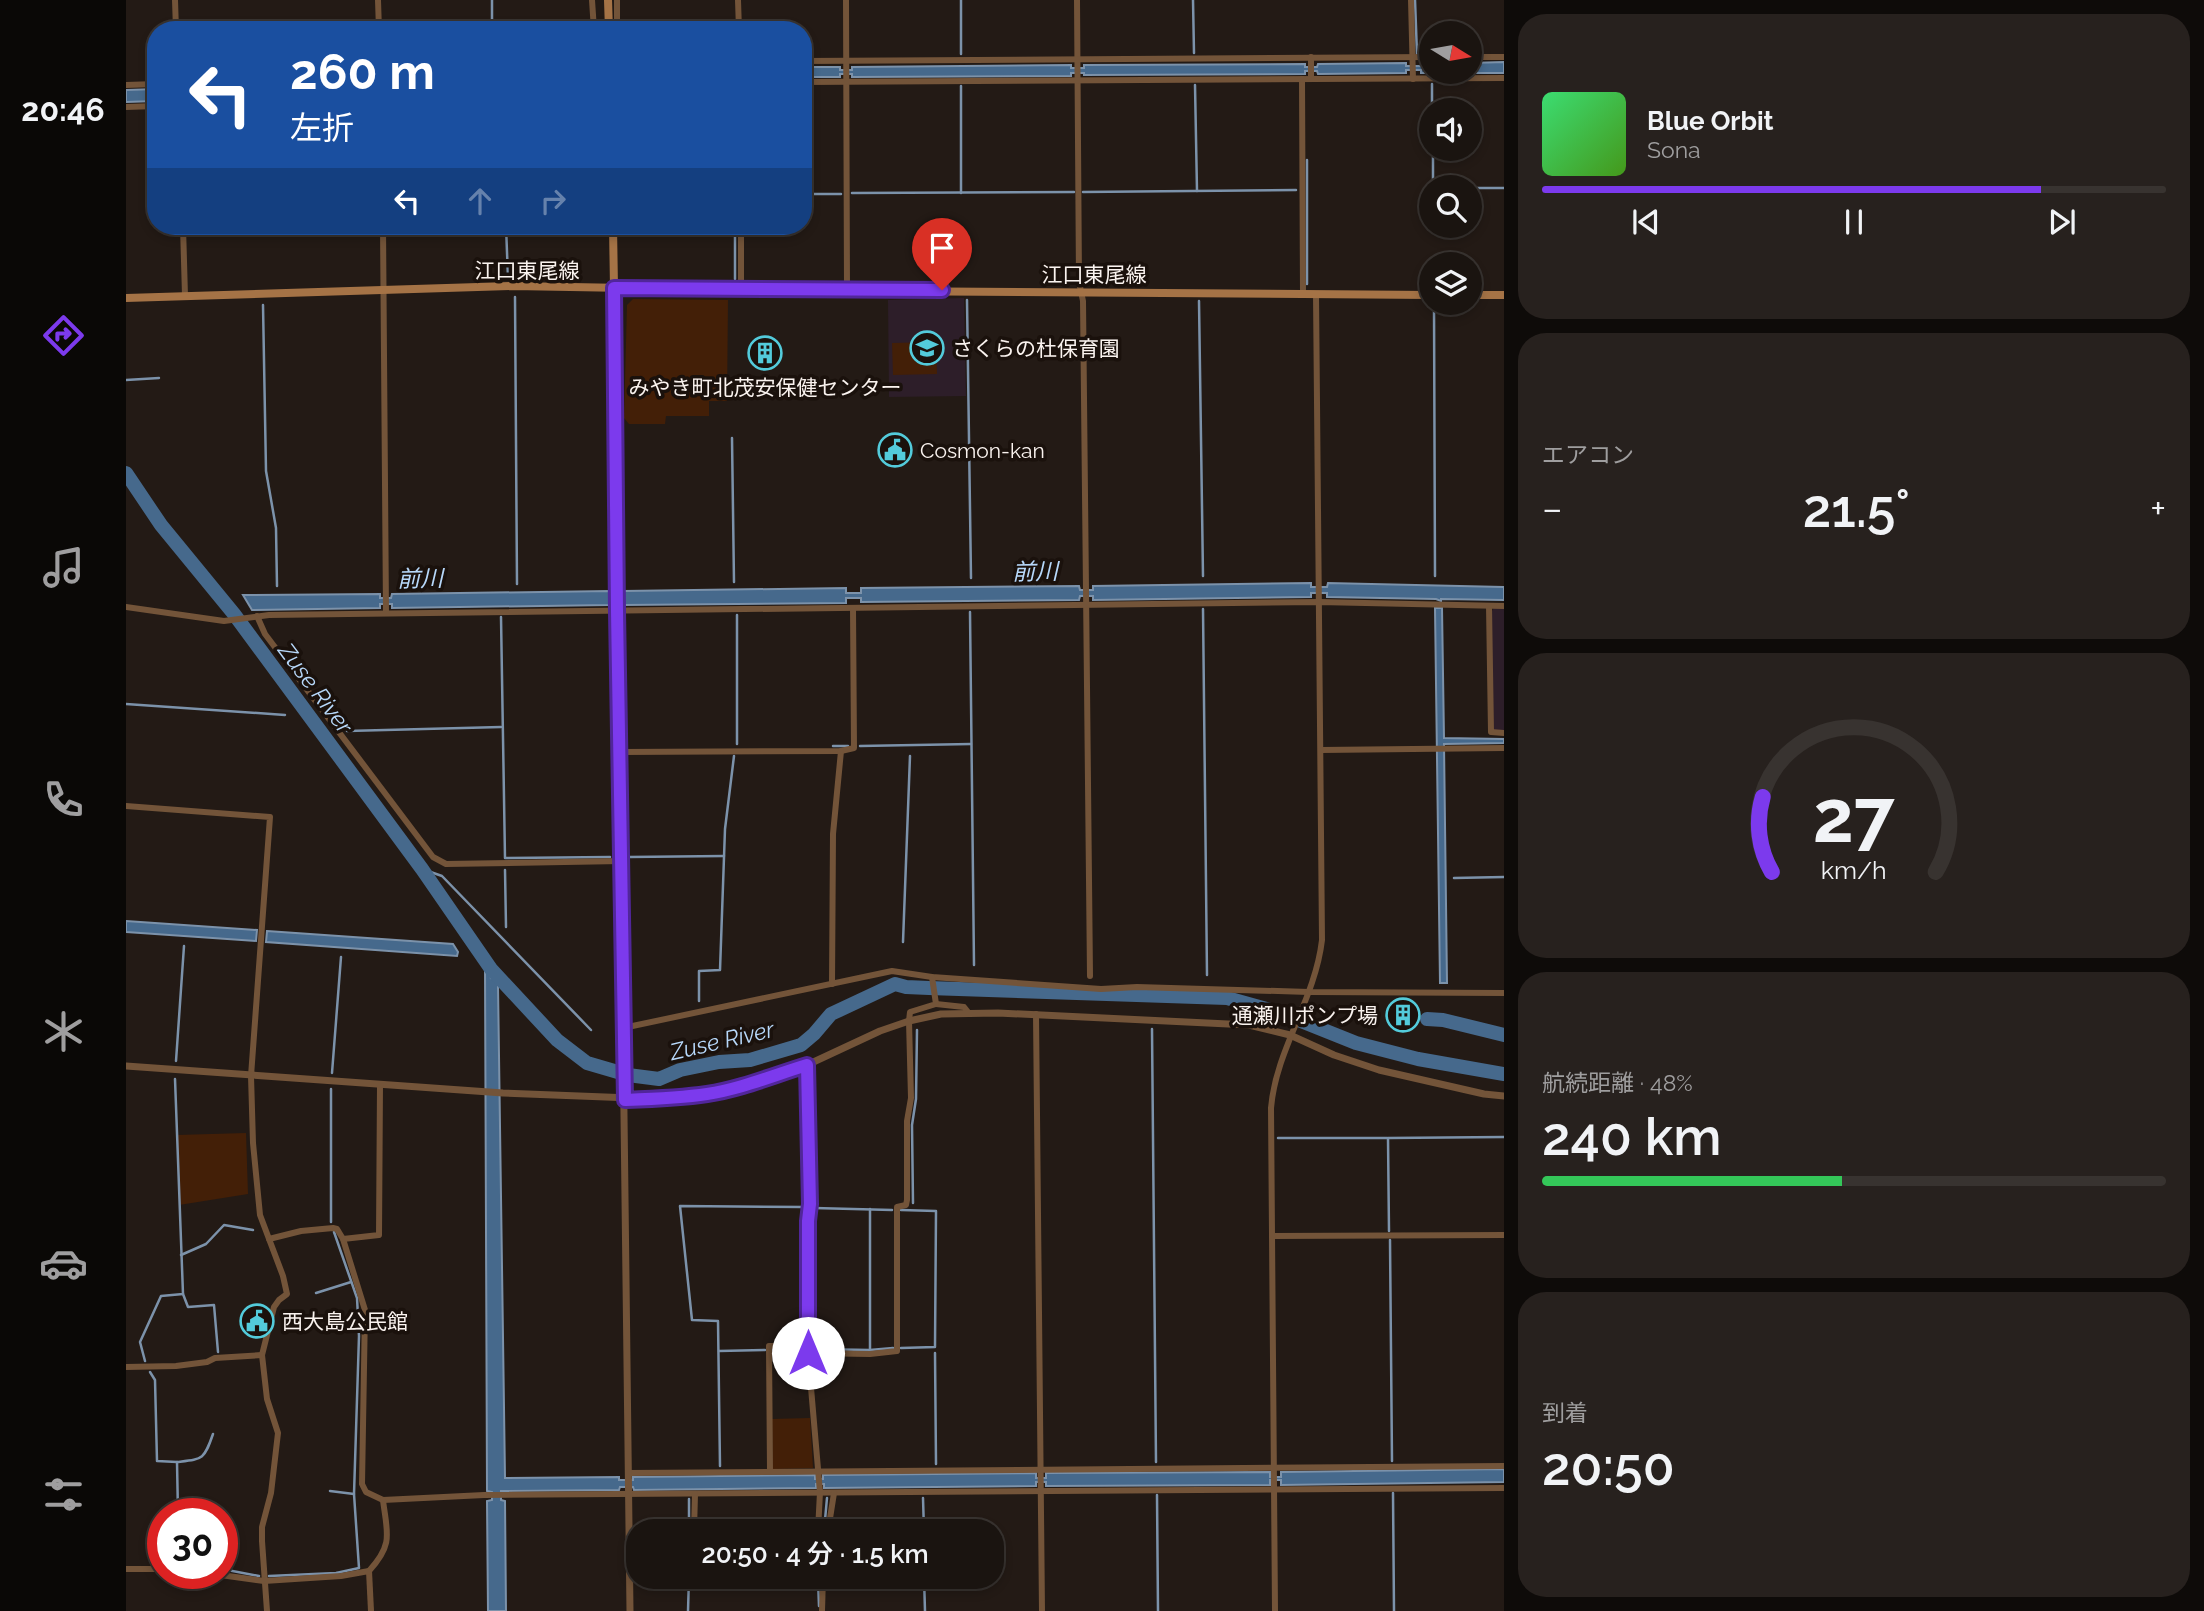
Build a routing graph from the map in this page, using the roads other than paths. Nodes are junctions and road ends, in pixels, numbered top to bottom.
1 (176, 0) edge
2 (378, 0) edge
3 (592, 0) edge
4 (608, 0) edge
5 (617, 0) edge
6 (738, 0) edge
7 (846, 0) edge
8 (1077, 0) edge
9 (1411, 0) edge
10 (176, 21) edge
11 (379, 21) edge
12 (593, 21) edge
13 (609, 21) edge
14 (617, 21) edge
15 (738, 21) edge
16 (1311, 57) junction
17 (1413, 57) junction
18 (1419, 57) edge
19 (1482, 57) edge
20 (1504, 57) edge
21 (1078, 58) junction
22 (812, 61) edge
23 (846, 61) junction
24 (1311, 72) junction
25 (1077, 73) junction
26 (846, 75) junction
27 (1504, 78) edge
28 (1302, 79) junction
29 (1413, 79) junction
30 (812, 81) edge
31 (147, 84) edge
32 (126, 85) edge
33 (147, 106) edge
34 (126, 107) edge
35 (183, 235) edge
36 (383, 235) edge
37 (613, 235) edge
38 (741, 235) edge
39 (614, 288) junction
40 (383, 289) junction
41 (741, 290) junction
42 (847, 290) junction
43 (1080, 291) junction
44 (1303, 293) junction
45 (1316, 294) junction
46 (1419, 295) edge
47 (1482, 295) edge
48 (1504, 295) edge
49 (185, 296) junction
50 (126, 298) edge
51 (1319, 598) junction
52 (1086, 605) junction
53 (1489, 606) junction
54 (1504, 606) edge
55 (126, 607) edge
56 (853, 608) junction
57 (386, 610) junction
58 (617, 611) junction
59 (255, 616) junction
60 (1504, 733) edge
61 (1504, 748) edge
62 (1321, 750) junction
63 (620, 751) junction
64 (842, 751) junction
65 (126, 806) edge
66 (622, 861) junction
67 (1090, 976) dead end
68 (933, 979) junction
69 (832, 984) junction
70 (1310, 992) junction
71 (1504, 993) edge
72 (936, 1003) junction
73 (968, 1012) junction
74 (1037, 1014) junction
75 (909, 1021) junction
76 (623, 1028) junction
77 (1292, 1032) junction
78 (807, 1065) junction
79 (126, 1066) edge
80 (251, 1076) junction
81 (380, 1085) junction
82 (1504, 1096) edge
83 (625, 1100) junction
84 (1504, 1235) edge
85 (1272, 1236) junction
86 (269, 1239) junction
87 (343, 1239) junction
88 (808, 1350) junction
89 (262, 1355) junction
90 (126, 1367) edge
91 (1504, 1466) edge
92 (770, 1472) junction
93 (628, 1474) junction
94 (1274, 1475) junction
95 (1041, 1476) junction
96 (819, 1481) junction
97 (1504, 1488) edge
98 (1274, 1490) junction
99 (1041, 1491) junction
100 (628, 1493) junction
101 (834, 1493) junction
102 (695, 1494) junction
103 (383, 1500) junction
104 (694, 1519) edge
105 (818, 1519) edge
106 (830, 1519) edge
107 (126, 1569) edge
108 (147, 1569) edge
109 (369, 1571) junction
110 (238, 1577) edge
111 (264, 1581) junction
112 (822, 1589) edge
113 (267, 1611) edge
114 (371, 1611) edge
115 (629, 1611) edge
116 (822, 1611) edge
117 (1042, 1611) edge
118 (1276, 1611) edge

1 - 10 street
2 - 11 street
3 - 12 street
4 - 13 main road
5 - 14 street
6 - 15 street
7 - 23 street
8 - 21 street
9 - 17 street
16 - 17 street
16 - 21 street
16 - 24 street
17 - 18 street
17 - 29 street
19 - 20 street
21 - 23 street
21 - 25 street
22 - 23 street
23 - 26 street
24 - 28 street
24 - 29 street
25 - 26 street
25 - 28 street
25 - 43 street
26 - 30 street
26 - 42 street
27 - 29 street
28 - 44 street
31 - 32 street
33 - 34 street
35 - 49 street
36 - 40 street
37 - 39 main road
38 - 41 street
39 - 40 main road, 江口東尾線
39 - 41 main road, 江口東尾線
39 - 58 street
40 - 49 main road, 江口東尾線
40 - 57 street
41 - 42 main road, 江口東尾線
42 - 43 main road, 江口東尾線
43 - 44 main road, 江口東尾線
43 - 52 street
44 - 45 main road, 江口東尾線
45 - 46 main road, 江口東尾線
45 - 51 street
47 - 48 main road
49 - 50 main road, 江口東尾線
51 - 52 street
51 - 53 street
51 - 62 street
52 - 56 street
52 - 67 street
53 - 54 street
53 - 60 street
55 - 59 street
56 - 58 street
56 - 64 street
57 - 58 street
57 - 59 street
58 - 63 street
59 - 66 street
61 - 62 street
62 - 70 street
63 - 64 street
63 - 66 street
64 - 69 street
65 - 80 street
66 - 76 street
68 - 69 street
68 - 70 street
68 - 72 street
69 - 76 street
70 - 71 street
70 - 77 street
72 - 73 street
72 - 75 street
73 - 74 street
73 - 75 street
74 - 77 street
74 - 95 street
75 - 78 street
75 - 88 street
76 - 83 street
77 - 82 street
77 - 85 street
78 - 83 street
78 - 88 street
79 - 80 street
80 - 81 street
80 - 86 street
81 - 83 street
81 - 87 street
83 - 93 street
84 - 85 street
85 - 94 street
86 - 87 street
86 - 89 street
87 - 103 street
88 - 92 street
88 - 96 street
89 - 90 street
89 - 111 street
91 - 94 street
92 - 93 street
92 - 96 street
93 - 100 street
94 - 95 street
94 - 98 street
95 - 96 street
95 - 99 street
96 - 101 street
96 - 102 street
96 - 105 street
97 - 98 street
98 - 99 street
98 - 118 street
99 - 101 street
99 - 117 street
100 - 102 street
100 - 103 street
100 - 115 street
101 - 106 street
102 - 104 street
103 - 109 street
107 - 108 street
109 - 111 street
109 - 114 street
110 - 111 street
111 - 113 street
112 - 116 street

